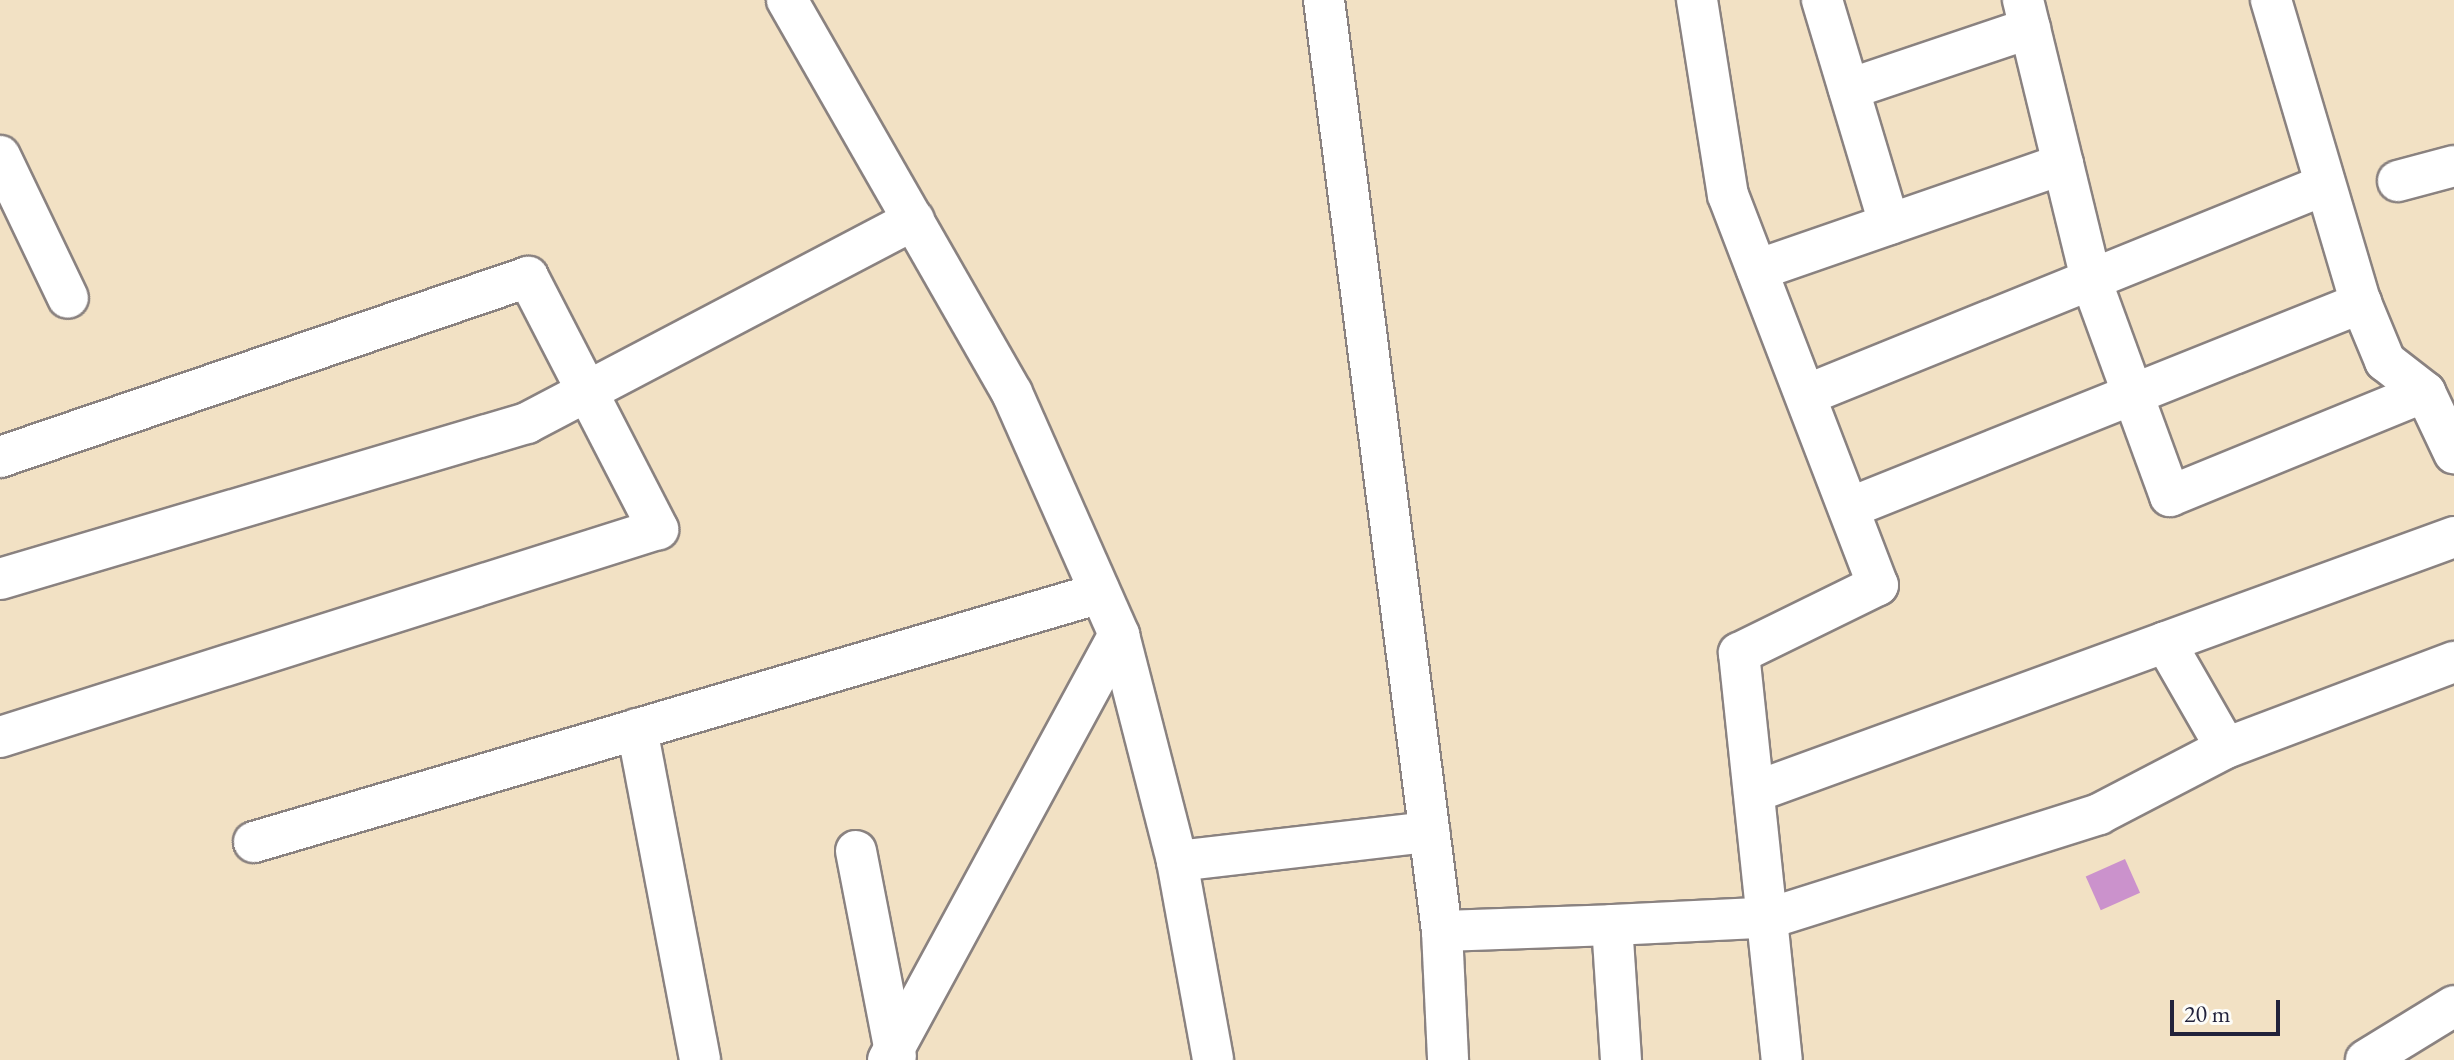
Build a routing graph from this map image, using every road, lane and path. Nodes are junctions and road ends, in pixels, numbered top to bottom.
1 (787, 0) edge
2 (1324, 0) edge
3 (1697, 0) edge
4 (1822, 0) edge
5 (2271, 0) edge
6 (2027, 14) edge
7 (1849, 89) junction
8 (0, 156) edge
9 (2063, 164) junction
10 (2454, 166) edge
11 (2398, 181) dead end
12 (2322, 186) junction
13 (914, 220) junction
14 (1889, 224) junction
15 (1757, 270) junction
16 (2091, 280) junction
17 (68, 298) dead end
18 (2361, 303) junction
19 (587, 392) junction
20 (2425, 392) junction
21 (1806, 395) junction
22 (2131, 395) junction
23 (2454, 453) edge
24 (0, 457) edge
25 (1849, 508) junction
26 (2454, 537) edge
27 (0, 579) edge
28 (1100, 593) junction
29 (1119, 635) junction
30 (2165, 642) junction
31 (2454, 662) edge
32 (637, 729) junction
33 (0, 737) edge
34 (2226, 748) junction
35 (1757, 791) junction
36 (1429, 832) junction
37 (254, 842) dead end
38 (856, 851) dead end
39 (1177, 861) junction
40 (1773, 917) junction
41 (1612, 925) junction
42 (1442, 931) junction
43 (2454, 1006) edge
44 (893, 1056) edge
45 (700, 1060) edge
46 (1213, 1060) edge
47 (1448, 1060) edge
48 (1621, 1060) edge
49 (1782, 1060) edge
50 (2366, 1060) edge

1 - 13 street
2 - 36 street
3 - 15 street
4 - 7 street
5 - 12 street
6 - 7 street
6 - 9 street
7 - 14 street
8 - 17 street
9 - 14 street
9 - 16 street
10 - 11 street
12 - 16 street
12 - 18 street
13 - 19 street
13 - 28 street
14 - 15 street
15 - 21 street
16 - 21 street
16 - 22 street
18 - 20 street
18 - 22 street
19 - 24 street
19 - 27 street
19 - 33 street
20 - 22 street
20 - 23 street
21 - 25 street
22 - 25 street
25 - 35 street
26 - 30 street
28 - 29 street
28 - 32 street
29 - 39 street
29 - 44 street
30 - 34 street
30 - 35 street
31 - 34 street
32 - 37 street
32 - 45 street
34 - 40 street
35 - 40 street
36 - 39 street
36 - 42 street
38 - 44 street
39 - 46 street
40 - 41 street
40 - 49 street
41 - 42 street
41 - 48 street
42 - 47 street
43 - 50 street

